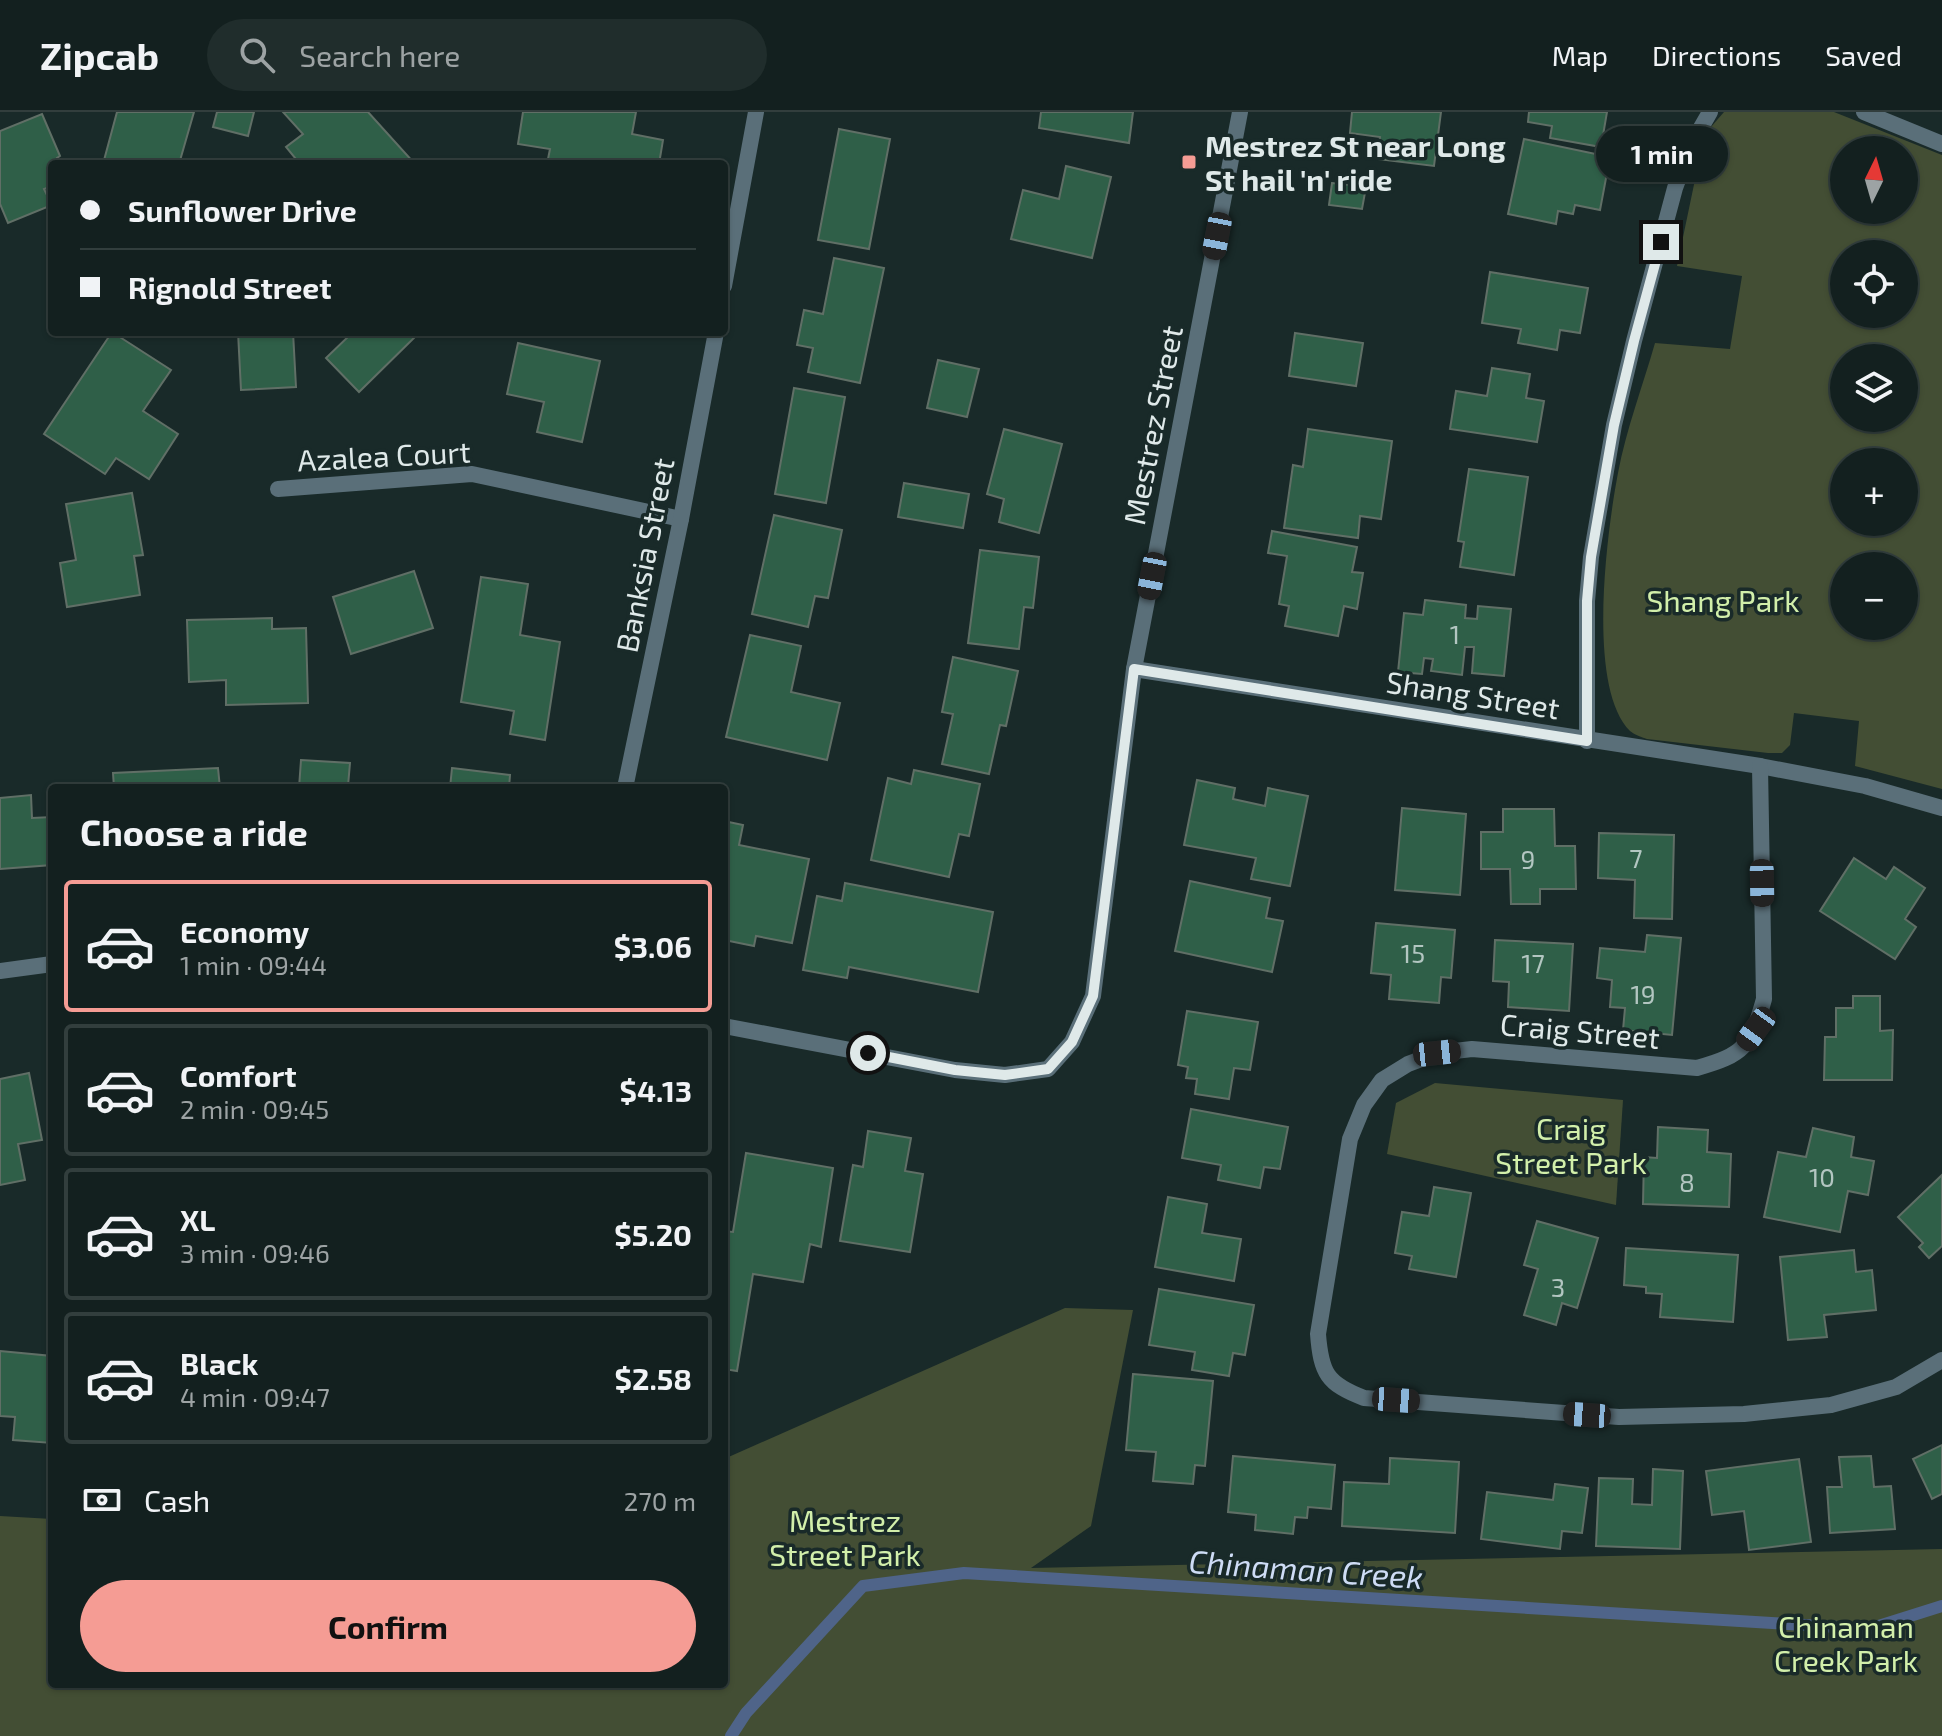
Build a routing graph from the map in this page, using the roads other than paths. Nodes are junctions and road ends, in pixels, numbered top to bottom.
1 (756, 112) edge
2 (1240, 112) edge
3 (1710, 112) edge
4 (1864, 112) edge
5 (1942, 144) edge
6 (728, 264) edge
7 (715, 336) edge
8 (278, 489) dead end
9 (681, 519) junction
10 (1134, 669) junction
11 (1587, 741) junction
12 (1760, 766) junction
13 (626, 784) edge
14 (1942, 808) edge
15 (48, 965) edge
16 (0, 971) edge
17 (728, 1027) edge
18 (1942, 1360) edge

1 - 6 street
2 - 10 street, Mestrez Street
3 - 11 street
4 - 5 street
7 - 9 street, Banksia Street
8 - 9 street, Azalea Court
9 - 13 street, Banksia Street
10 - 11 street, Shang Street
10 - 17 street, Mestrez Street
11 - 12 street, Shang Street
12 - 14 street, Shang Street
12 - 18 street, Craig Street
15 - 16 street

